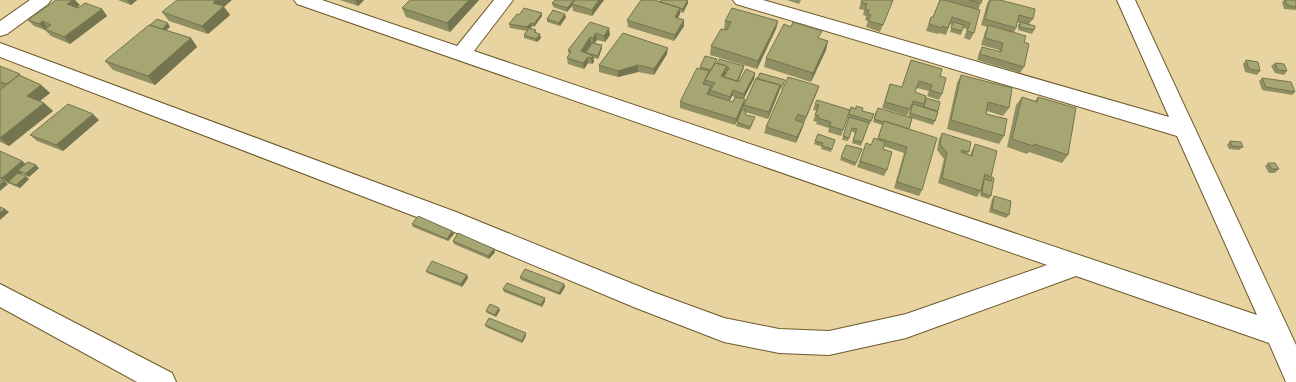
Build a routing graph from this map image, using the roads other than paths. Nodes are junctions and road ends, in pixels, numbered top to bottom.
1 (42, 0) edge
2 (304, 0) edge
3 (504, 0) edge
4 (742, 0) edge
5 (1126, 0) edge
6 (0, 30) edge
7 (0, 50) edge
8 (461, 54) junction
9 (1185, 130) junction
10 (1077, 265) junction
11 (0, 296) edge
12 (1278, 334) junction
13 (1296, 374) edge
14 (163, 382) edge

1 - 6 street
2 - 8 street
3 - 8 street
4 - 9 street
5 - 9 street
7 - 10 street
8 - 10 street
9 - 12 street
10 - 12 street
11 - 14 street
12 - 13 street

